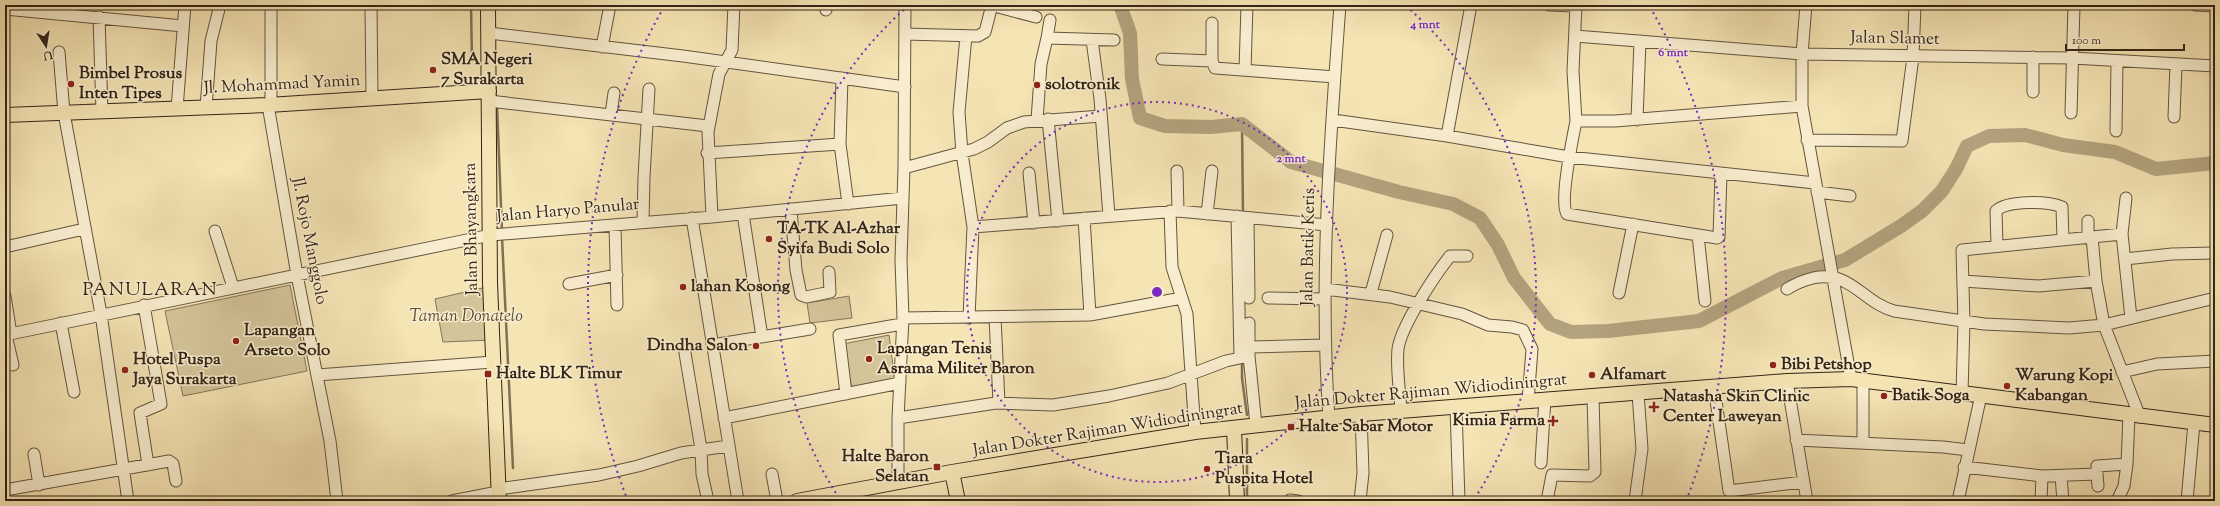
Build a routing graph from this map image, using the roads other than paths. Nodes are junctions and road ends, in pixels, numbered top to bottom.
1 (185, 5) edge
2 (220, 5) edge
3 (271, 5) edge
4 (371, 5) edge
5 (488, 5) edge
6 (610, 5) edge
7 (734, 5) edge
8 (905, 5) edge
9 (992, 5) edge
10 (1247, 5) edge
11 (1340, 5) edge
12 (1471, 5) edge
13 (1549, 5) edge
14 (1576, 5) edge
15 (1806, 5) edge
16 (1915, 5) edge
17 (2074, 5) edge
18 (2195, 5) edge
19 (2215, 6) edge
20 (5, 9) edge
21 (99, 17) junction
22 (1036, 17) dead end
23 (1050, 20) dead end
24 (1212, 23) dead end
25 (183, 26) junction
26 (489, 32) junction
27 (905, 34) junction
28 (966, 36) junction
29 (1575, 36) junction
30 (1047, 38) junction
31 (1092, 40) junction
32 (1114, 40) dead end
33 (1640, 41) junction
34 (602, 46) junction
35 (59, 52) dead end
36 (1802, 54) junction
37 (1913, 57) junction
38 (2033, 57) junction
39 (2072, 58) junction
40 (1162, 59) dead end
41 (1212, 61) junction
42 (2117, 61) junction
43 (725, 62) junction
44 (2176, 64) junction
45 (2215, 66) edge
46 (1245, 70) junction
47 (1335, 77) junction
48 (842, 78) junction
49 (905, 87) junction
50 (650, 89) dead end
51 (2033, 92) dead end
52 (614, 93) dead end
53 (372, 98) junction
54 (493, 99) junction
55 (270, 105) junction
56 (1802, 106) junction
57 (206, 108) junction
58 (177, 109) junction
59 (102, 112) junction
60 (64, 113) junction
61 (2071, 113) dead end
62 (611, 114) junction
63 (5, 115) edge
64 (1101, 116) junction
65 (2174, 117) dead end
66 (647, 118) junction
67 (1042, 119) junction
68 (1332, 120) junction
69 (1637, 120) junction
70 (1576, 121) junction
71 (708, 126) junction
72 (2116, 131) dead end
73 (1447, 136) junction
74 (1807, 140) junction
75 (840, 144) junction
76 (962, 153) junction
77 (707, 154) junction
78 (1569, 157) junction
79 (904, 168) junction
80 (1177, 171) dead end
81 (1212, 171) dead end
82 (1029, 174) dead end
83 (1721, 174) junction
84 (1816, 188) junction
85 (1850, 196) dead end
86 (903, 198) junction
87 (2126, 198) dead end
88 (848, 204) junction
89 (791, 209) junction
90 (1174, 211) junction
91 (743, 214) junction
92 (1207, 214) junction
93 (1109, 216) junction
94 (712, 217) junction
95 (1242, 217) junction
96 (692, 218) junction
97 (1084, 218) junction
98 (1058, 221) junction
99 (643, 222) junction
100 (2088, 222) dead end
101 (1034, 223) junction
102 (1633, 224) junction
103 (615, 225) junction
104 (1326, 225) junction
105 (973, 227) junction
106 (84, 229) junction
107 (215, 231) dead end
108 (494, 234) junction
109 (2122, 234) junction
110 (1387, 235) dead end
111 (1698, 235) junction
112 (2090, 237) junction
113 (2063, 240) junction
114 (1997, 246) junction
115 (5, 247) edge
116 (2215, 253) edge
117 (1467, 256) dead end
118 (2125, 259) junction
119 (829, 272) dead end
120 (1831, 273) junction
121 (297, 275) junction
122 (617, 275) junction
123 (1963, 281) junction
124 (2096, 281) junction
125 (569, 284) dead end
126 (233, 287) junction
127 (1787, 289) dead end
128 (1371, 293) junction
129 (1620, 293) dead end
130 (1325, 294) junction
131 (5, 296) edge
132 (1182, 298) junction
133 (1249, 298) dead end
134 (1268, 298) dead end
135 (2215, 298) edge
136 (1705, 301) dead end
137 (1419, 304) junction
138 (144, 305) junction
139 (617, 305) dead end
140 (101, 314) junction
141 (1090, 315) junction
142 (995, 317) junction
143 (970, 318) junction
144 (2132, 318) junction
145 (902, 321) junction
146 (1964, 322) junction
147 (61, 323) junction
148 (1249, 323) dead end
149 (2104, 325) junction
150 (810, 329) dead end
151 (8, 334) edge
152 (762, 337) junction
153 (712, 345) junction
154 (1324, 345) junction
155 (685, 353) dead end
156 (1245, 355) junction
157 (2215, 361) edge
158 (493, 362) junction
159 (13, 365) dead end
160 (2122, 372) junction
161 (1190, 374) junction
162 (318, 375) junction
163 (1857, 380) junction
164 (1787, 381) junction
165 (900, 383) junction
166 (1714, 387) junction
167 (74, 392) dead end
168 (1638, 393) junction
169 (1962, 393) junction
170 (846, 394) junction
171 (1981, 395) junction
172 (1593, 396) junction
173 (1545, 399) junction
174 (1528, 401) junction
175 (999, 403) junction
176 (1456, 408) junction
177 (1401, 411) junction
178 (1361, 414) junction
179 (2135, 416) junction
180 (724, 418) junction
181 (898, 418) junction
182 (1329, 418) junction
183 (2194, 423) junction
184 (1256, 425) junction
185 (2215, 425) edge
186 (1234, 428) junction
187 (1196, 432) junction
188 (1796, 440) junction
189 (1863, 443) junction
190 (728, 446) junction
191 (701, 449) junction
192 (1968, 450) junction
193 (34, 454) dead end
194 (1541, 464) dead end
195 (2127, 464) junction
196 (148, 465) junction
197 (1964, 467) junction
198 (123, 468) junction
199 (952, 472) junction
200 (772, 474) dead end
201 (2098, 474) junction
202 (2042, 476) junction
203 (2061, 476) junction
204 (176, 481) dead end
205 (898, 482) junction
206 (1803, 482) junction
207 (39, 484) junction
208 (2098, 486) dead end
209 (5, 490) edge
210 (498, 494) edge
211 (128, 501) edge
212 (337, 501) edge
213 (452, 501) edge
214 (708, 501) edge
215 (738, 501) edge
216 (777, 501) edge
217 (798, 501) edge
218 (958, 501) edge
219 (1237, 501) edge
220 (1360, 501) edge
221 (1459, 501) edge
222 (1547, 501) edge
223 (1635, 501) edge
224 (1807, 501) edge
225 (1958, 501) edge
226 (2041, 501) edge
227 (2063, 501) edge
228 (2117, 501) edge
229 (2187, 501) edge

1 - 25 street
2 - 57 street
3 - 55 street, Jl. Rojo Manggolo
4 - 53 street
5 - 26 main road, Jalan Bhayangkara
6 - 34 street
7 - 43 street
8 - 27 street
9 - 22 street
9 - 28 street
10 - 46 street
11 - 47 street, Jalan Batik Keris
12 - 73 street
13 - 14 street
14 - 29 street
15 - 36 street
16 - 37 street
17 - 39 street
18 - 19 street
20 - 21 street
21 - 25 street
21 - 59 street
23 - 30 street
24 - 41 street
25 - 58 street
26 - 34 street
26 - 54 main road, Jalan Bhayangkara
27 - 28 street
27 - 49 street
28 - 76 street
29 - 33 street, Jalan Slamet
29 - 70 street
30 - 31 street
30 - 67 street
31 - 32 street
31 - 64 street
33 - 36 street, Jalan Slamet
33 - 69 street
34 - 43 street
35 - 60 street
36 - 37 street, Jalan Slamet
36 - 56 street
37 - 38 street, Jalan Slamet
37 - 74 street
38 - 39 street, Jalan Slamet
38 - 51 street
39 - 42 street, Jalan Slamet
39 - 61 street
40 - 41 street
41 - 46 street
42 - 44 street, Jalan Slamet
42 - 72 street
43 - 48 street
43 - 71 street
44 - 45 street, Jalan Slamet
44 - 65 street
46 - 47 street
47 - 68 street, Jalan Batik Keris
48 - 49 street
48 - 75 street
49 - 79 street
50 - 66 street
52 - 62 street
53 - 54 main road, Jl. Mohammad Yamin
53 - 55 main road, Jl. Mohammad Yamin
54 - 62 street
54 - 108 main road, Jalan Bhayangkara
55 - 57 main road, Jl. Mohammad Yamin
55 - 121 street, Jl. Rojo Manggolo
56 - 69 street
56 - 74 street
57 - 58 main road, Jl. Mohammad Yamin
58 - 59 main road, Jl. Mohammad Yamin
59 - 60 main road, Jl. Mohammad Yamin
60 - 63 main road, Jl. Mohammad Yamin
60 - 106 street
62 - 66 street
64 - 67 street
64 - 93 street
66 - 71 street
66 - 99 street
67 - 76 street
67 - 98 street
68 - 73 street
68 - 104 street, Jalan Batik Keris
69 - 70 street
70 - 78 street
71 - 77 street
73 - 78 street
74 - 84 street
75 - 77 street
75 - 88 street
76 - 79 street
76 - 105 street
77 - 94 street
78 - 83 street
78 - 102 street
79 - 86 street
80 - 90 street
81 - 92 street
82 - 101 street
83 - 84 street
83 - 111 street
84 - 85 street
84 - 120 street
86 - 88 street, Jalan Haryo Panular
86 - 145 street
87 - 109 street
88 - 89 street, Jalan Haryo Panular
89 - 91 street, Jalan Haryo Panular
89 - 119 street
90 - 92 street
90 - 93 street
90 - 132 street
91 - 94 street, Jalan Haryo Panular
91 - 152 street
92 - 95 street
93 - 97 street
94 - 96 street, Jalan Haryo Panular
95 - 104 street
95 - 133 street
95 - 156 street
96 - 99 street, Jalan Haryo Panular
96 - 153 street
97 - 98 street
97 - 141 street
98 - 101 street
99 - 103 street, Jalan Haryo Panular
100 - 112 street
101 - 105 street
102 - 111 street
102 - 129 street
103 - 108 street, Jalan Haryo Panular
103 - 122 street
104 - 130 street, Jalan Batik Keris
105 - 143 street
106 - 115 street
106 - 140 street
107 - 126 street
108 - 121 street, Jalan Haryo Panular
108 - 158 main road, Jalan Bhayangkara
109 - 112 street
109 - 118 street
110 - 128 street
111 - 136 street
112 - 113 street
112 - 124 street
113 - 114 street
113 - 114 street
114 - 123 street
116 - 118 street
117 - 137 street
118 - 144 street
120 - 127 street
120 - 146 street
120 - 163 street
121 - 126 street, Jalan Haryo Panular
121 - 162 street, Jl. Rojo Manggolo
122 - 125 street
122 - 139 street
123 - 124 street
123 - 146 street
124 - 149 street
126 - 138 street, Jalan Haryo Panular
128 - 130 street
128 - 137 street
130 - 134 street
130 - 154 street, Jalan Batik Keris
131 - 151 street
132 - 141 street
132 - 161 street
135 - 144 street
137 - 174 street
137 - 177 street
138 - 140 street, Jalan Haryo Panular
138 - 196 street
140 - 147 street, Jalan Haryo Panular
140 - 198 street
141 - 142 street
142 - 143 street
142 - 175 street
143 - 145 street
144 - 149 street
145 - 165 street
145 - 170 street
146 - 149 street
146 - 169 street
147 - 151 street, Jalan Haryo Panular
147 - 167 street
148 - 156 street
149 - 160 street
150 - 152 street
151 - 159 street
152 - 153 street
153 - 180 street
154 - 156 street
154 - 182 street, Jalan Batik Keris
155 - 191 street
156 - 161 street
156 - 184 street
157 - 160 street
158 - 162 street
158 - 210 main road, Jalan Bhayangkara
160 - 179 street
161 - 175 street
161 - 187 street
162 - 212 street, Jl. Rojo Manggolo
163 - 164 main road, Jalan Dokter Rajiman Widiodiningrat
163 - 169 main road, Jalan Dokter Rajiman Widiodiningrat
163 - 189 street
164 - 166 main road, Jalan Dokter Rajiman Widiodiningrat
164 - 188 street
165 - 170 street
165 - 181 street
166 - 168 main road, Jalan Dokter Rajiman Widiodiningrat
166 - 206 street
168 - 172 main road, Jalan Dokter Rajiman Widiodiningrat
168 - 223 street
169 - 171 main road, Jalan Dokter Rajiman Widiodiningrat
170 - 180 street
171 - 179 main road, Jalan Dokter Rajiman Widiodiningrat
171 - 192 street
172 - 173 main road, Jalan Dokter Rajiman Widiodiningrat
172 - 222 street
173 - 174 main road, Jalan Dokter Rajiman Widiodiningrat
173 - 194 street
174 - 176 main road, Jalan Dokter Rajiman Widiodiningrat
175 - 181 street
176 - 177 main road, Jalan Dokter Rajiman Widiodiningrat
176 - 221 street
177 - 178 main road, Jalan Dokter Rajiman Widiodiningrat
178 - 182 main road, Jalan Dokter Rajiman Widiodiningrat
178 - 220 street
179 - 183 main road, Jalan Dokter Rajiman Widiodiningrat
179 - 195 street
180 - 190 street
181 - 205 street
182 - 184 main road, Jalan Dokter Rajiman Widiodiningrat
183 - 185 main road, Jalan Dokter Rajiman Widiodiningrat
183 - 229 street
184 - 186 main road, Jalan Dokter Rajiman Widiodiningrat
186 - 187 main road, Jalan Dokter Rajiman Widiodiningrat
186 - 219 main road
187 - 199 main road, Jalan Dokter Rajiman Widiodiningrat
188 - 189 street
188 - 206 street
189 - 192 street
190 - 191 street
190 - 215 street
191 - 210 street
191 - 214 street
192 - 197 street
193 - 207 street
195 - 201 street
195 - 228 street
196 - 198 street
196 - 204 street
197 - 202 street
197 - 225 street
198 - 207 street
198 - 211 street
199 - 205 main road, Jalan Dokter Rajiman Widiodiningrat
199 - 218 main road
200 - 216 street
201 - 203 street
201 - 208 street
202 - 203 street
202 - 226 street
203 - 227 street
205 - 217 main road, Jalan Dokter Rajiman Widiodiningrat
206 - 224 street
207 - 209 street
210 - 213 street

